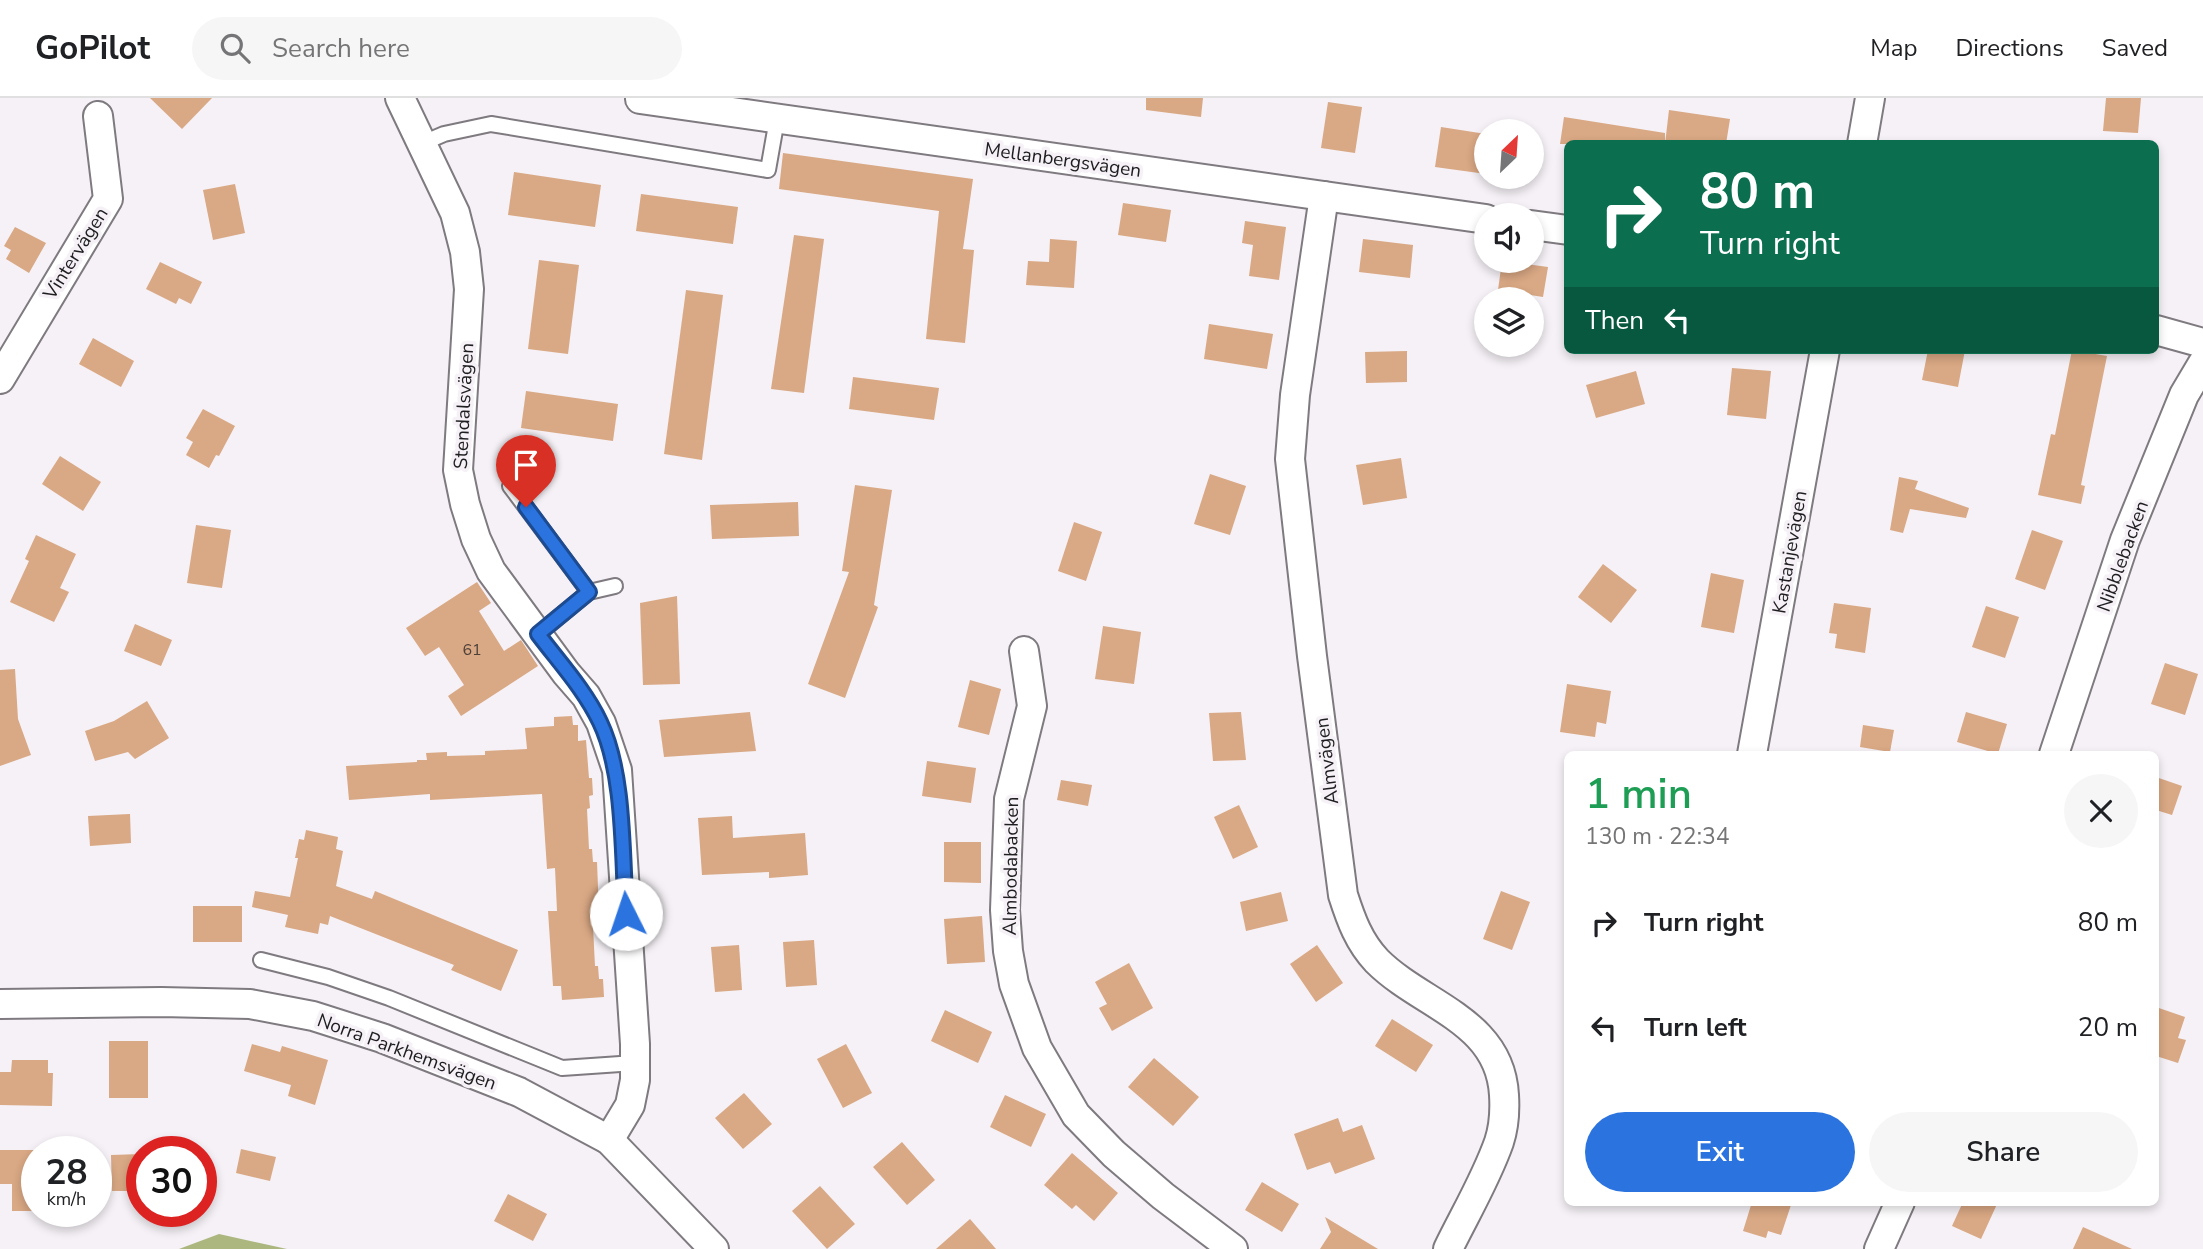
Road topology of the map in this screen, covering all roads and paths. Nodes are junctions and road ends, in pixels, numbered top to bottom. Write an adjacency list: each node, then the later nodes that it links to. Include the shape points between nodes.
1 (400, 98): 7 (street, Stendalsvägen)
2 (1870, 98): 6 (street)
3 (640, 99): 5 (street, Mellanbergsvägen)
4 (98, 116): 16 (street, Vintervägen, via 108,199)
5 (778, 119): 7 (lane, via 768,170 491,124); 8 (street, Mellanbergsvägen)
6 (1863, 140)
7 (423, 143): 20 (street, Stendalsvägen, via 455,213 465,252 469,289 458,470 465,505 491,571)
8 (1324, 196): 9 (street, Mellanbergsvägen); 31 (street, Almvägen, via 1290,459 1343,895 1354,929 1376,959 1400,981 1462,1019 1486,1043 1501,1069 1504,1089 1499,1142)
9 (1474, 217)
10 (1544, 227): 11 (street)
11 (1564, 229)
12 (2159, 331): 13 (street)
13 (2203, 343)
14 (1824, 354): 22 (street, Kastanjevägen)
15 (2203, 363): 23 (street, Nibblebacken, via 2184,395 2125,540)
16 (0, 379)
17 (510, 486): 19 (lane)
18 (615, 586): 19 (lane)
19 (589, 592): 20 (lane)
20 (538, 634): 26 (street, Stendalsvägen, via 586,696 617,770)
21 (1024, 651): 30 (street, Almbodabacken, via 1032,706 1009,799 1005,910 1014,984 1037,1048 1076,1115 1143,1179)
22 (1753, 751)
23 (2055, 751)
24 (261, 960): 26 (lane, via 389,998 562,1068)
25 (0, 1004): 27 (street, Norra Parkhemsvägen, via 250,1004 303,1014 382,1038 519,1092)
26 (635, 1063): 27 (street, Stendalsvägen, via 630,1105)
27 (609, 1140): 29 (street, Norra Parkhemsvägen)
28 (1898, 1206): 32 (street)
29 (714, 1249)
30 (1233, 1249)
31 (1448, 1249)
32 (1880, 1249)

